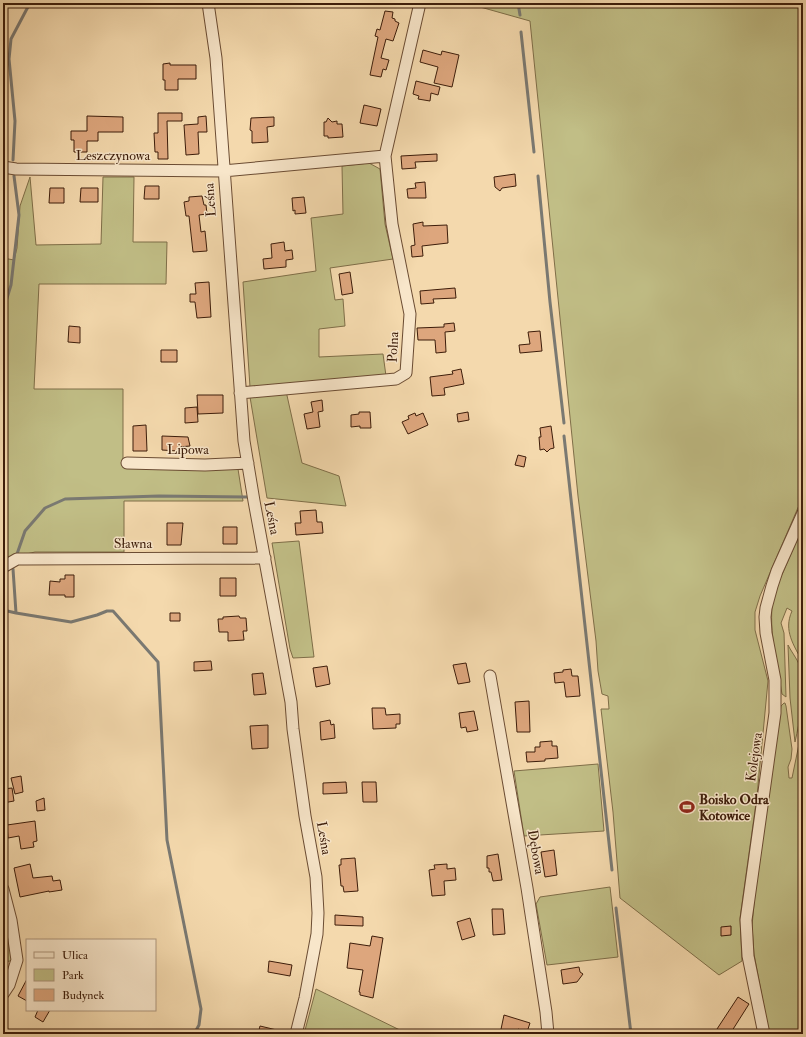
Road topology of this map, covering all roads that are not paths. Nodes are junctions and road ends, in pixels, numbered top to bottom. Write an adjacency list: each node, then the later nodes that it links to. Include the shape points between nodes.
1 (208, 3): 5 (street, Leśna, via 216,58)
2 (420, 3): 3 (street, Polna)
3 (385, 156): 5 (street); 6 (street, Polna, via 392,224 410,314 406,373 396,379)
4 (3, 166): 5 (street, Leszczynowa, via 16,169)
5 (223, 171): 6 (street, Leśna)
6 (240, 393): 7 (street, Leśna)
7 (248, 462): 8 (street, Lipowa, via 205,465); 10 (street, Leśna)
8 (127, 463)
9 (803, 513): 17 (street, Kolejowa, via 772,586 765,617 775,680 775,713 746,920 748,956)
10 (265, 558): 11 (street, Sławna, via 17,559); 15 (street, Leśna, via 291,702 305,816 316,877 317,934)
11 (3, 567)
12 (490, 676): 16 (street, Dębowa, via 528,895)
13 (3, 889): 14 (street, via 17,960 9,986)
14 (3, 994)
15 (296, 1034)
16 (548, 1034)
17 (764, 1034)

